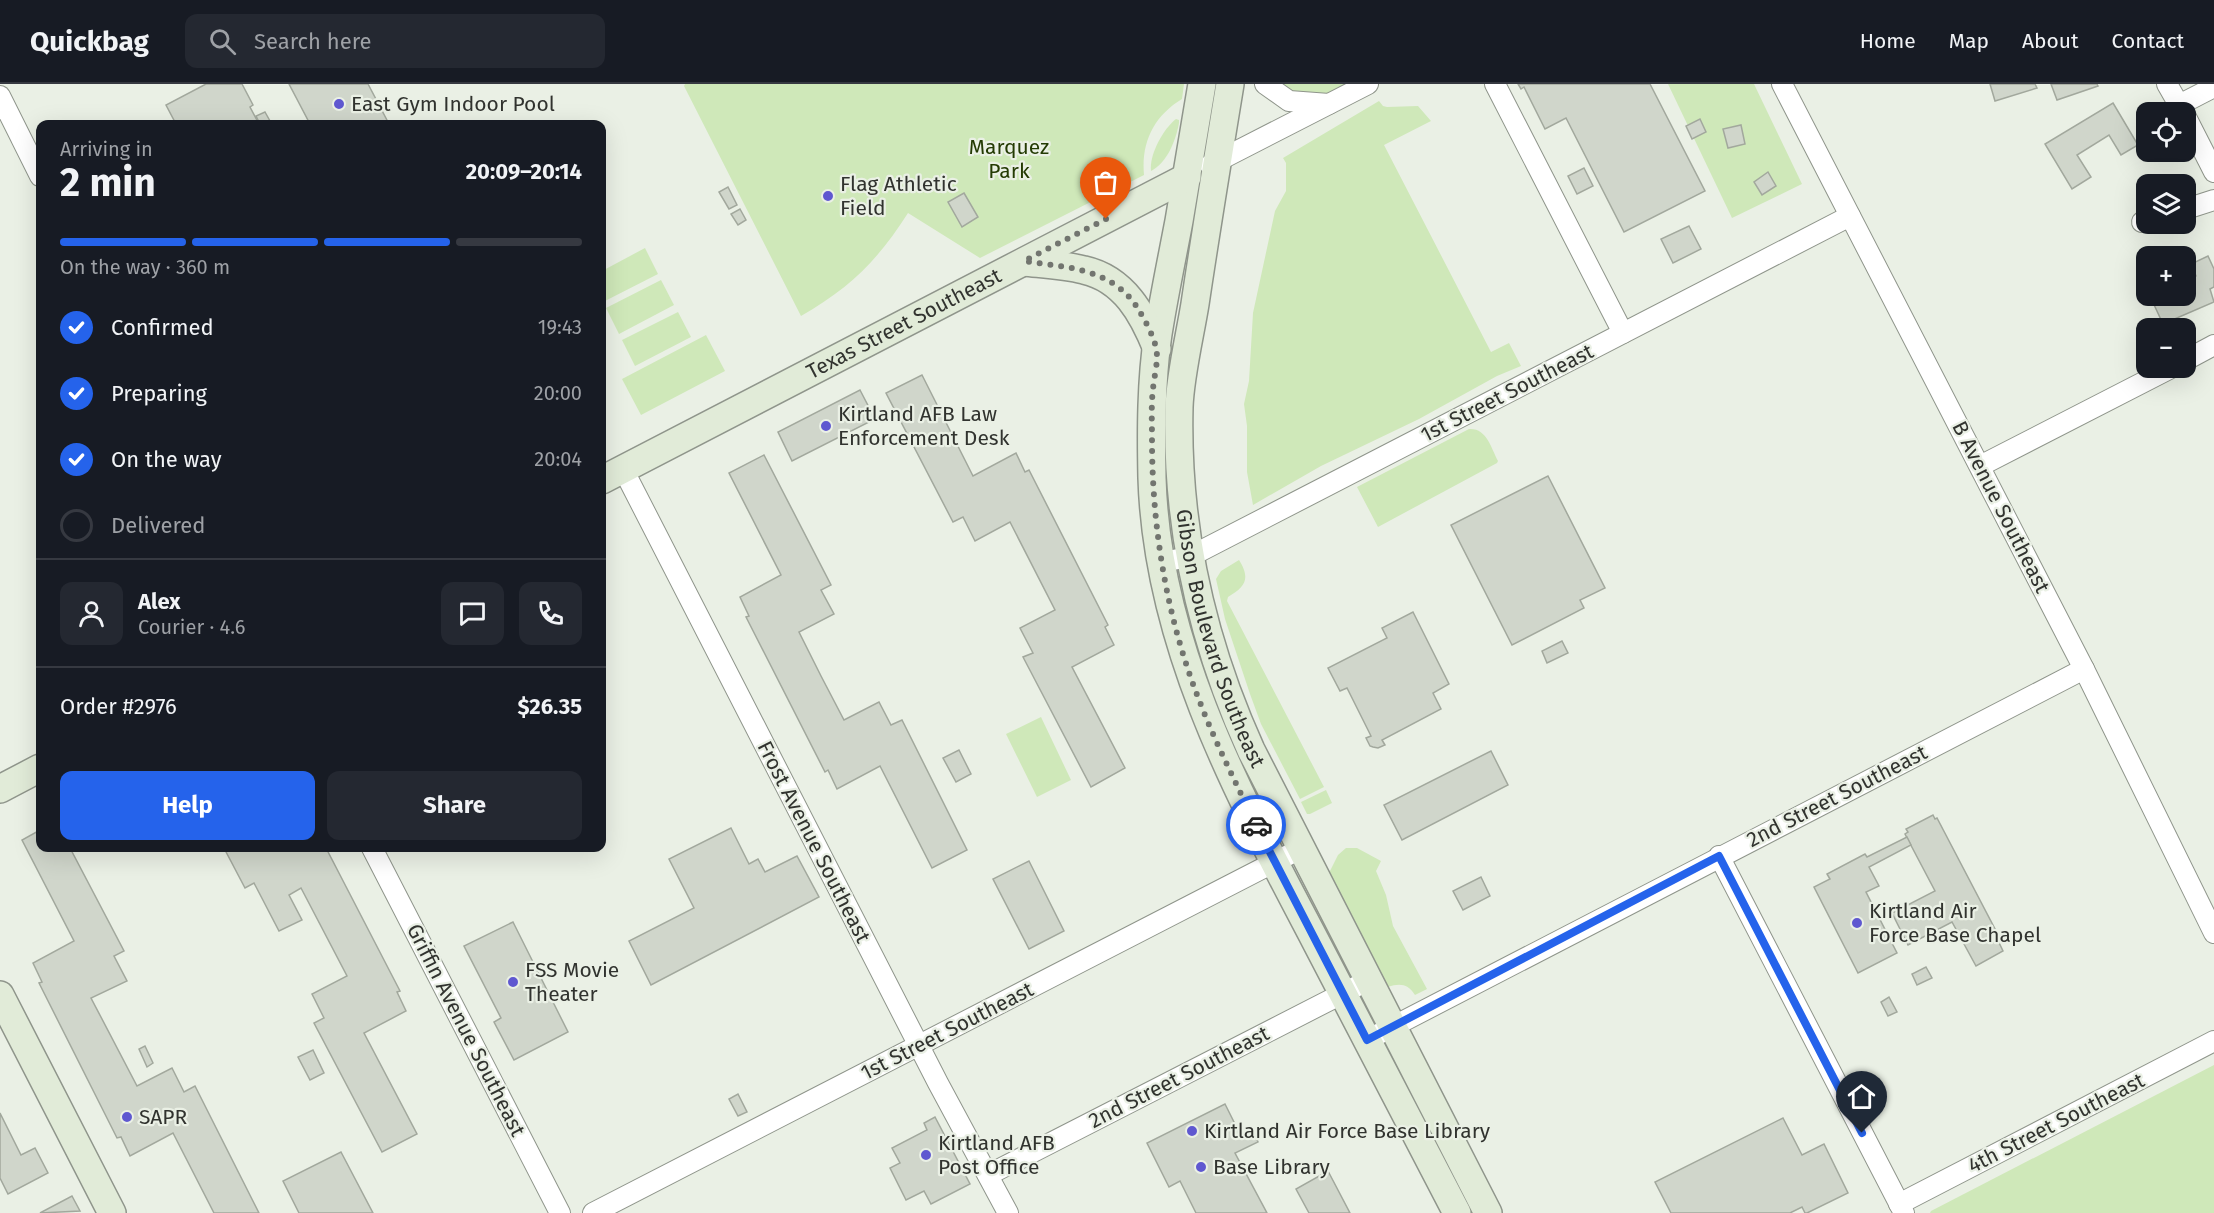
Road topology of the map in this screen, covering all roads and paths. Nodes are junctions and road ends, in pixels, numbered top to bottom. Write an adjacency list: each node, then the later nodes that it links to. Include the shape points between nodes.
1 (1202, 84): 17 (main road, Gibson Boulevard Southeast)
2 (1230, 84): 14 (main road, Gibson Boulevard Southeast)
3 (1265, 84): 12 (street, via 1289,101)
4 (1368, 84): 12 (street, Texas Street Southeast)
5 (1495, 84): 22 (street)
6 (1782, 84): 20 (street, B Avenue Southeast)
7 (2167, 84): 10 (street)
8 (2214, 87): 11 (street)
9 (0, 96): 15 (street)
10 (2177, 102)
11 (2195, 102)
12 (1329, 104): 14 (street, Texas Street Southeast)
13 (2196, 137): 16 (street)
14 (1216, 162): 17 (street, Texas Street Southeast); 29 (main road, Gibson Boulevard Southeast, via 1179,404 1182,498)
15 (36, 168)
16 (2214, 172)
17 (1187, 177): 21 (main road, Texas Street Southeast); 24 (main road, Gibson Boulevard Southeast)
18 (2214, 200): 19 (street)
19 (2196, 206)
20 (1850, 216): 22 (street, 1st Street Southeast); 27 (street, B Avenue Southeast)
21 (1024, 261): 24 (main road, via 1085,270 1112,282 1132,300); 28 (main road, Texas Street Southeast)
22 (1623, 333): 29 (street, 1st Street Southeast)
23 (2214, 345): 25 (street)
24 (1157, 349): 30 (main road, Gibson Boulevard Southeast, via 1152,390 1152,482)
25 (2196, 355)
26 (2152, 378): 27 (street)
27 (1980, 466): 31 (street, B Avenue Southeast)
28 (612, 475): 45 (street, Frost Avenue Southeast)
29 (1189, 557): 30 (street, 1st Street Southeast); 34 (main road, Gibson Boulevard Southeast, via 1230,703)
30 (1162, 562): 37 (main road, Gibson Boulevard Southeast, via 1179,642 1200,704)
31 (2084, 669): 36 (street, 2nd Street Southeast); 38 (street, B Avenue Southeast)
32 (36, 770): 33 (main road)
33 (0, 789)
34 (1300, 849): 37 (street, 1st Street Southeast); 39 (main road, Gibson Boulevard Southeast)
35 (374, 852): 49 (street, Griffin Avenue Southeast)
36 (1719, 856): 42 (street, 2nd Street Southeast); 47 (street)
37 (1274, 862): 40 (main road, Gibson Boulevard Southeast); 45 (street, 1st Street Southeast)
38 (2214, 933)
39 (1369, 980): 40 (street, 2nd Street Southeast); 42 (main road, Gibson Boulevard Southeast)
40 (1343, 993): 43 (main road, Gibson Boulevard Southeast); 46 (street, 2nd Street Southeast)
41 (0, 995): 48 (main road)
42 (1392, 1026): 43 (street, 2nd Street Southeast); 53 (main road, Gibson Boulevard Southeast)
43 (1367, 1040): 52 (main road, Gibson Boulevard Southeast)
44 (2214, 1041): 47 (street, 4th Street Southeast)
45 (918, 1045): 46 (street, Frost Avenue Southeast); 50 (street, 1st Street Southeast)
46 (988, 1175): 51 (street, Frost Avenue Southeast)
47 (1901, 1208)
48 (112, 1213)
49 (560, 1213)
50 (593, 1213)
51 (1008, 1213)
52 (1457, 1213)
53 (1488, 1213)

